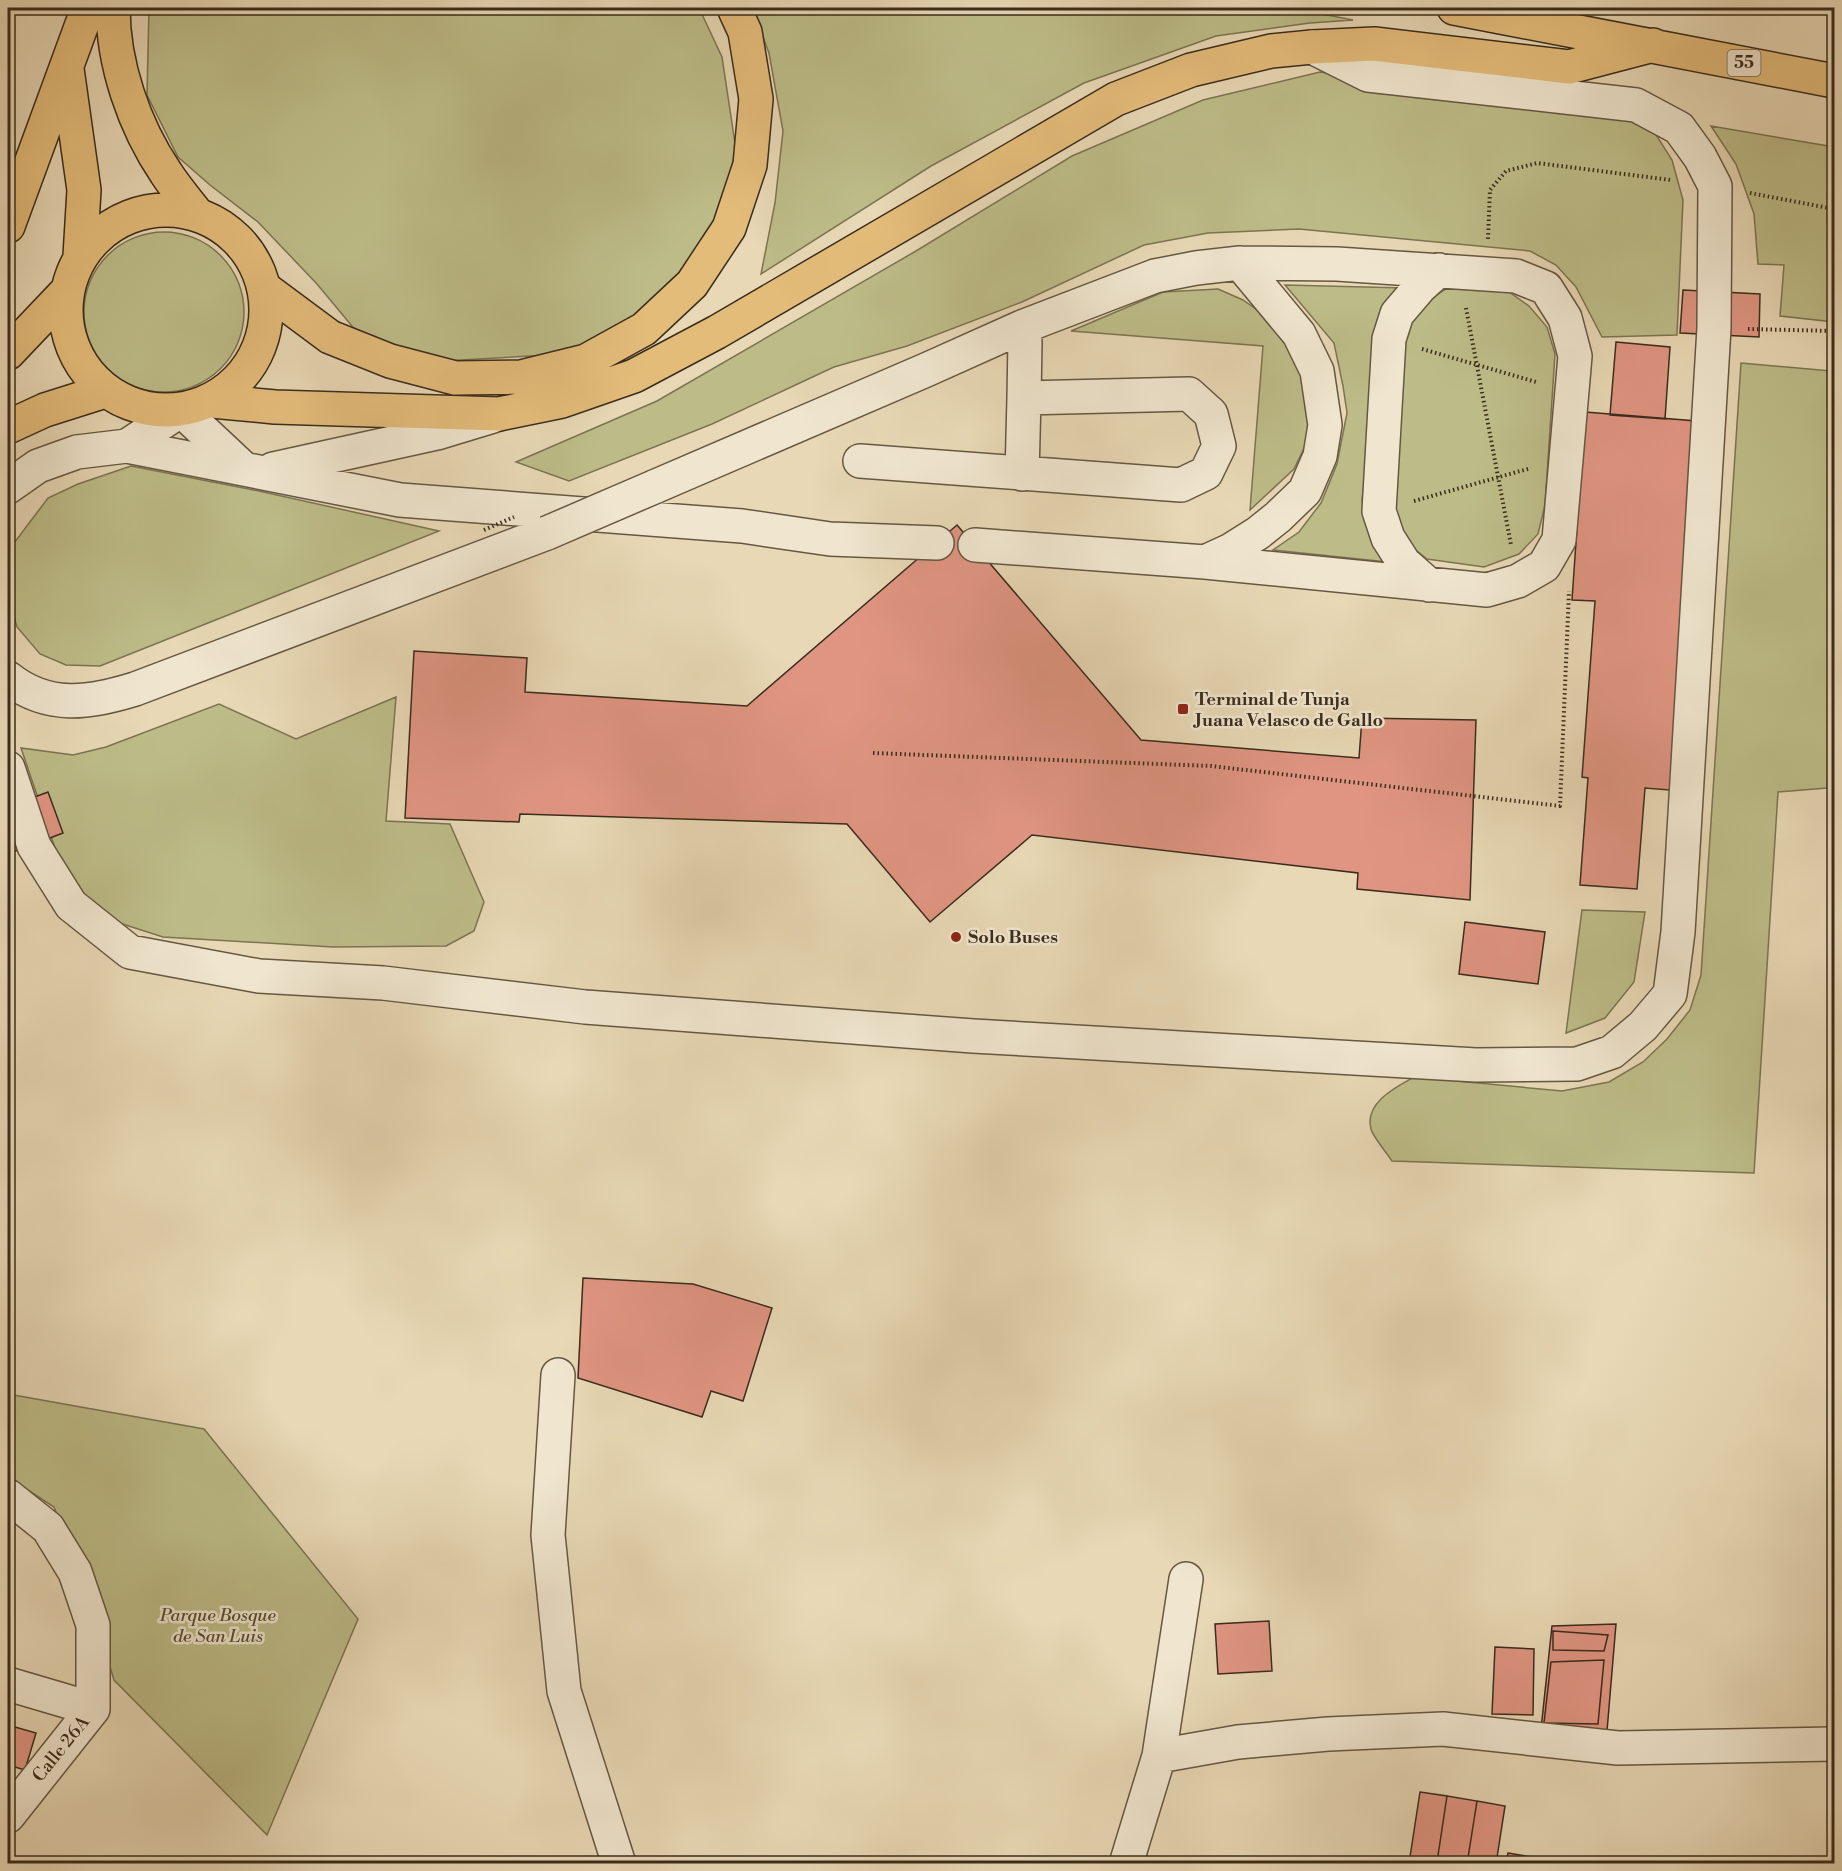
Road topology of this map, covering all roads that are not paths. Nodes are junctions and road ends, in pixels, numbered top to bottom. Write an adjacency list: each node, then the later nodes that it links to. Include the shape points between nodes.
1 (88, 8): 7 (main road)
2 (113, 8): 9 (main road, via 123,76 140,125 165,172)
3 (734, 8): 14 (main road, via 745,32 756,99 750,165 729,228 692,284 644,329 586,361 521,377 454,378 390,361 330,337)
4 (1454, 8): 5 (main road, 55)
5 (1653, 45): 6 (main road, via 1569,67 1374,44); 8 (main road, 55)
6 (1312, 47): 22 (main road, via 1271,51 1191,70 1116,99 717,332 634,376 562,401); 34 (street, via 1368,75 1636,105 1679,128 1715,186 1714,328 1678,932 1670,994 1643,1026 1612,1052 1577,1064 1476,1065 1031,1040 585,1007 383,983 259,976 130,952 71,904 34,846)
7 (66, 64): 10 (main road); 11 (main road, via 84,190)
8 (1834, 81)
9 (196, 214): 11 (main road, via 164,209 131,214 102,231); 14 (main road, via 227,230 251,256)
10 (8, 226)
11 (80, 256): 15 (main road)
12 (1240, 263): 13 (street); 16 (street, via 1155,276); 31 (street, via 1299,334 1317,371 1325,425 1320,456 1305,491 1258,533)
13 (1461, 272): 32 (street, via 1420,287 1397,314 1389,339 1379,511 1388,538 1404,563); 32 (street, via 1516,276 1546,288 1565,318 1575,356 1559,540 1544,566 1518,581 1487,590)
14 (264, 288): 20 (main road, via 266,321 257,353 238,381)
15 (66, 292): 17 (main road); 18 (main road, via 65,320 72,347 86,371)
16 (1022, 327): 19 (street); 33 (street, bridge, via 547,533 135,689 74,702 46,699)
17 (8, 353)
18 (105, 390): 21 (main road, via 141,408); 23 (main road)
19 (1024, 398): 27 (street); 27 (street, via 1189,394 1211,414 1219,446 1206,472 1181,485)
20 (212, 401): 21 (main road); 22 (main road, via 275,407)
21 (181, 410): 24 (street); 26 (street)
22 (499, 414): 26 (street, via 416,438)
23 (8, 426)
24 (127, 446): 26 (street); 28 (street, via 77,452 38,466)
25 (860, 461): 27 (street)
26 (253, 470): 29 (street, via 400,500 742,526 830,539)
27 (1022, 474)
28 (8, 487)
29 (936, 543)
30 (975, 545): 31 (street)
31 (1205, 562): 32 (street)
32 (1429, 585)
33 (8, 678)
34 (8, 768)
35 (558, 1375): 43 (street, via 548,1535 564,1691)
36 (8, 1496): 39 (street, via 48,1528 75,1572 93,1625)
37 (1186, 1578): 41 (street)
38 (8, 1684): 39 (street)
39 (93, 1709): 42 (street, Calle 26A)
40 (1834, 1744): 41 (street, via 1618,1748 1443,1729 1238,1742)
41 (1159, 1756): 44 (street)
42 (8, 1816)
43 (619, 1863)
44 (1126, 1863)

